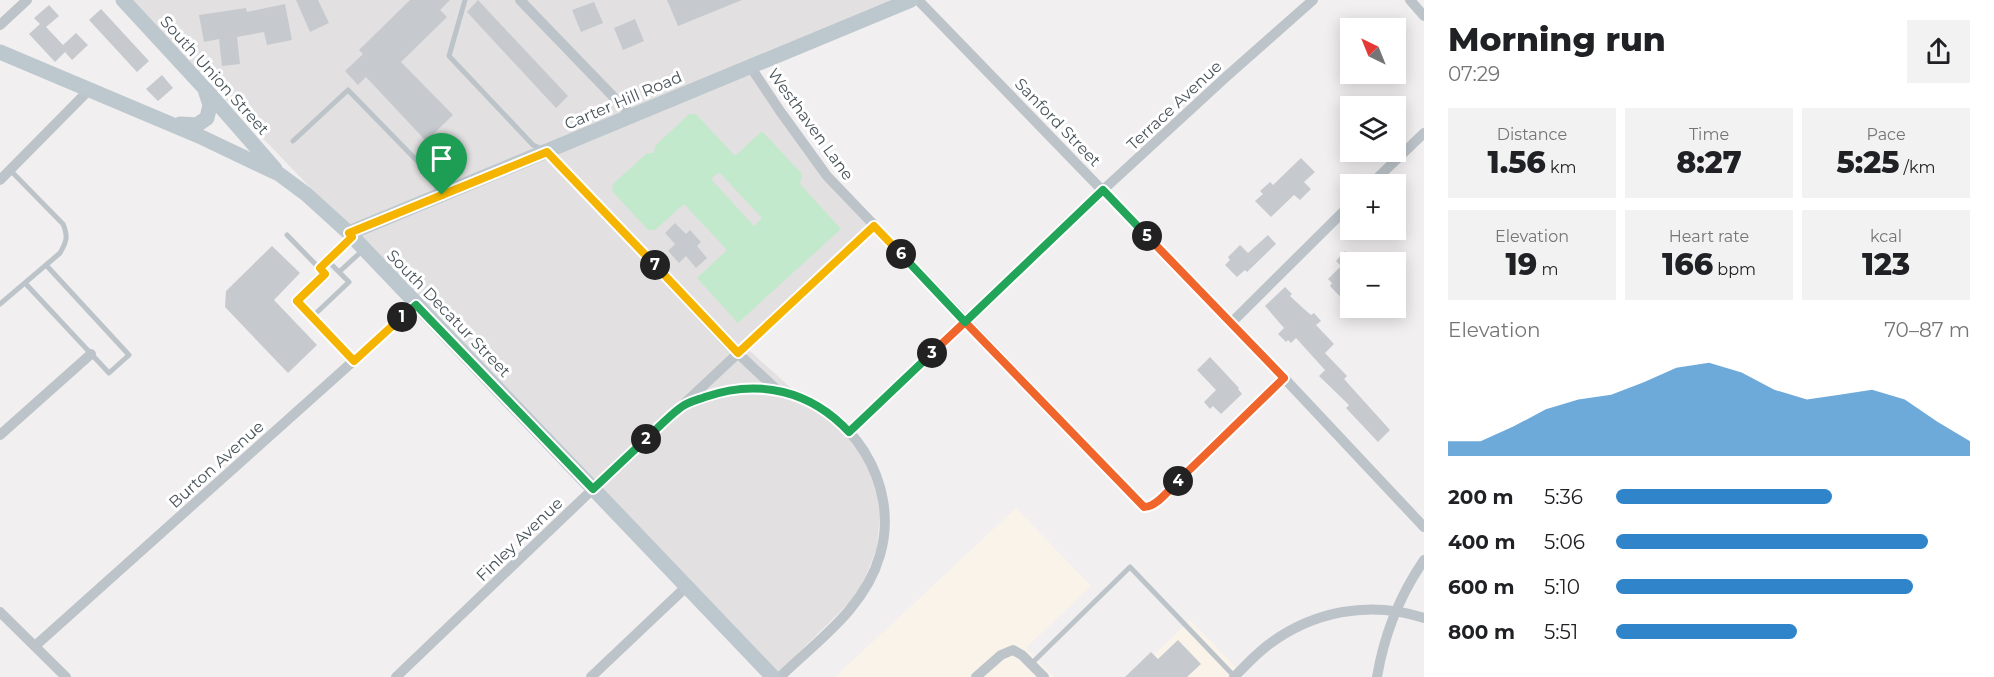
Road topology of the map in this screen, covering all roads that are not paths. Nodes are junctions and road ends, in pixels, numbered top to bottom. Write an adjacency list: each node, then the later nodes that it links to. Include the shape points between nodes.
1 (27, 0): 10 (street)
2 (123, 0): 13 (main road, South Union Street)
3 (465, 0): 19 (lane, via 449,56 532,145)
4 (520, 0): 15 (street)
5 (911, 0): 12 (main road, Carter Hill Road)
6 (918, 0): 24 (street, Sanford Street)
7 (1313, 0): 24 (street, Terrace Avenue)
8 (1410, 0): 9 (street)
9 (1424, 16)
10 (0, 25)
11 (0, 52): 14 (main road, South Decatur Street)
12 (750, 66): 15 (main road, Carter Hill Road); 27 (street, Westhaven Lane, via 827,176)
13 (204, 87): 16 (main road, via 210,105 207,118 197,125); 21 (main road, South Union Street)
14 (90, 90): 16 (main road, South Decatur Street); 20 (street)
15 (631, 115): 19 (main road, Carter Hill Road)
16 (171, 124): 21 (main road, South Decatur Street)
17 (1424, 133): 22 (street)
18 (293, 141): 25 (lane, via 348,90 426,170)
19 (547, 152): 25 (main road, Carter Hill Road); 41 (street)
20 (10, 170): 23 (street); 32 (lane, via 63,224 67,234 60,253)
21 (279, 174): 29 (main road, South Decatur Street)
22 (1381, 174)
23 (0, 180)
24 (1103, 190): 39 (street, Terrace Avenue); 40 (street, Sanford Street)
25 (442, 195): 29 (main road, Carter Hill Road)
26 (1340, 215): 40 (street)
27 (874, 226): 39 (street, Westhaven Lane); 41 (street, Finley Avenue)
28 (287, 235): 33 (lane)
29 (351, 235): 30 (main road, South Decatur Street); 31 (lane)
30 (364, 249): 34 (lane); 37 (main road, South Decatur Street)
31 (328, 261): 33 (lane); 34 (lane)
32 (46, 265): 35 (lane); 42 (lane, via 129,355 109,374)
33 (320, 268): 38 (lane, via 325,274 297,301)
34 (339, 272): 38 (lane, via 349,282)
35 (25, 283): 36 (lane); 42 (lane)
36 (0, 304)
37 (416, 305): 43 (street, Burton Avenue); 49 (main road, South Decatur Street)
38 (312, 317): 43 (lane)
39 (965, 322): 44 (street, Westhaven Lane, via 1144,507 1149,507); 47 (street, Terrace Avenue)
40 (1231, 323): 44 (street, Sanford Street)
41 (738, 353): 45 (street); 46 (street, Finley Avenue)
42 (91, 354): 48 (street)
43 (354, 361): 56 (street, Burton Avenue)
44 (1284, 378): 50 (street, Sanford Street)
45 (778, 391): 46 (street, via 740,389); 47 (street, via 820,406)
46 (681, 406): 49 (street, Finley Avenue)
47 (849, 432): 62 (street, via 870,459 880,486 885,522 880,555 856,604)
48 (0, 435)
49 (593, 489): 52 (main road, South Decatur Street); 59 (street, Finley Avenue)
50 (1424, 527)
51 (1424, 560): 53 (street)
52 (686, 587): 60 (street); 61 (main road, South Decatur Street)
53 (1397, 611): 55 (street); 65 (street, via 1376,608 1318,618 1268,645); 66 (street)
54 (0, 612): 56 (street)
55 (1424, 618)
56 (35, 646): 58 (street)
57 (1031, 664): 63 (street, via 1013,650 1001,655); 64 (street); 65 (lane, via 1130,567)
58 (66, 677)
59 (396, 677)
60 (591, 677)
61 (772, 677)
62 (780, 677)
63 (976, 677)
64 (1044, 677)
65 (1234, 677)
66 (1377, 677)

